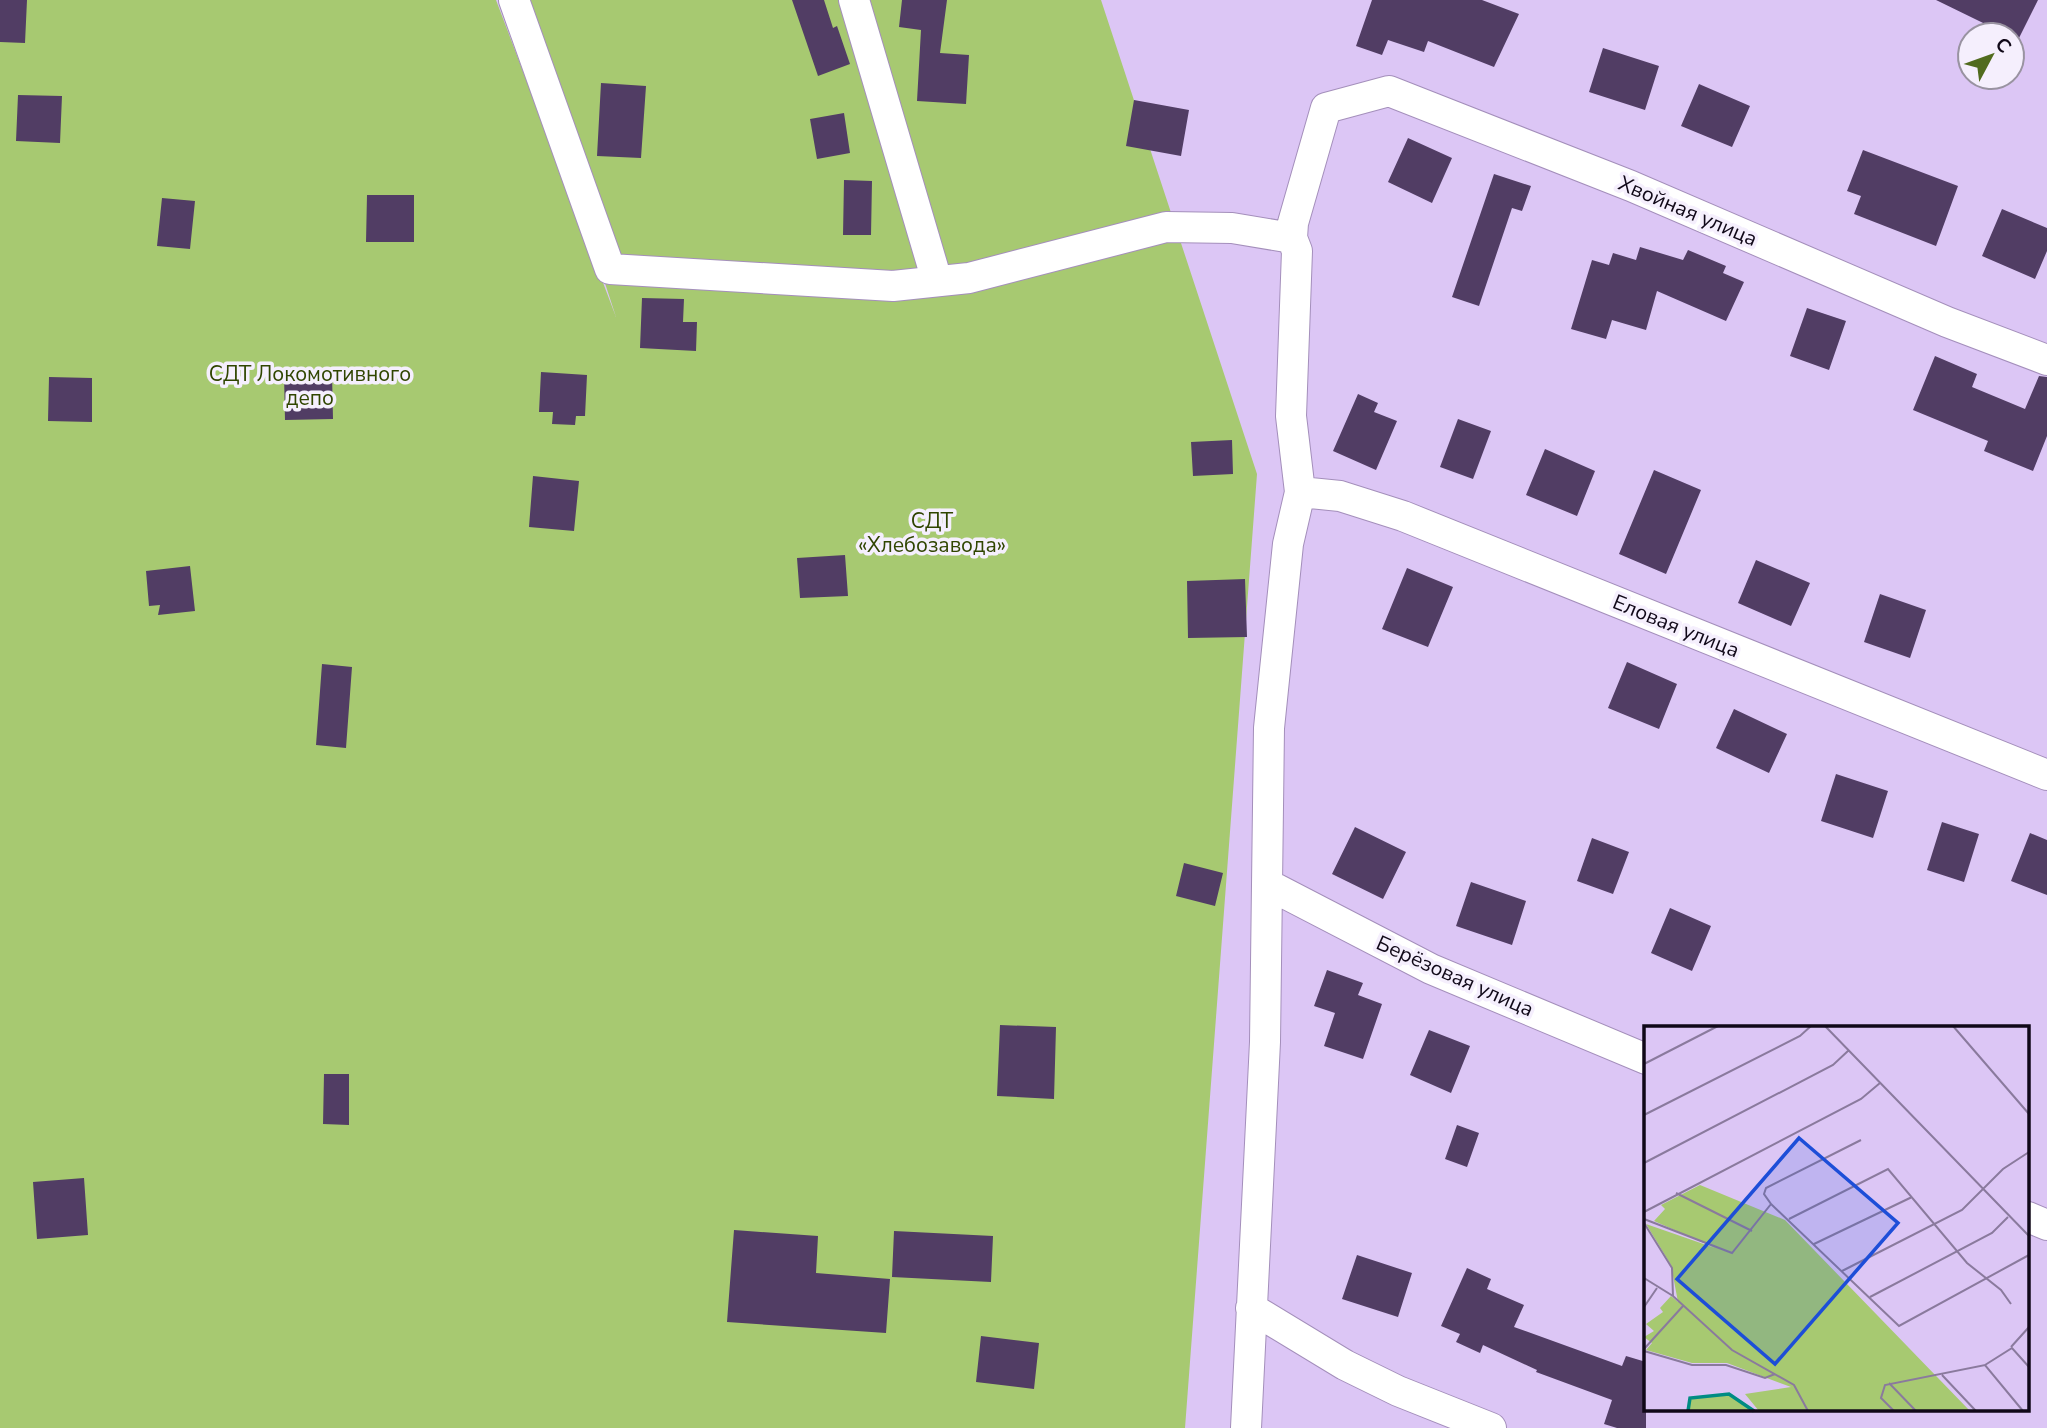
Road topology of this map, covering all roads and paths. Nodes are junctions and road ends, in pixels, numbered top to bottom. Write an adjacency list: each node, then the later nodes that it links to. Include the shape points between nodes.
1 (514, 0): 4 (street, via 610,269 893,286)
2 (854, 0): 4 (street)
3 (1292, 238): 4 (street, via 1232,228 1166,227 969,278); 5 (street, Хвойная улица, via 1326,108 1389,91 1631,186); 6 (street, via 1297,251 1291,416)
4 (937, 281)
5 (2047, 360)
6 (1300, 492): 7 (street, Еловая улица, via 1340,496 1403,516); 8 (street, via 1288,544 1269,727)
7 (2047, 775)
8 (1267, 884): 9 (street, Берёзовая улица, via 1431,969); 12 (street, via 1265,1042)
9 (1644, 1058)
10 (2030, 1218): 11 (street)
11 (2047, 1225)
12 (1251, 1308): 13 (street); 14 (street, via 1345,1366)
13 (1246, 1428)
14 (1491, 1428)

